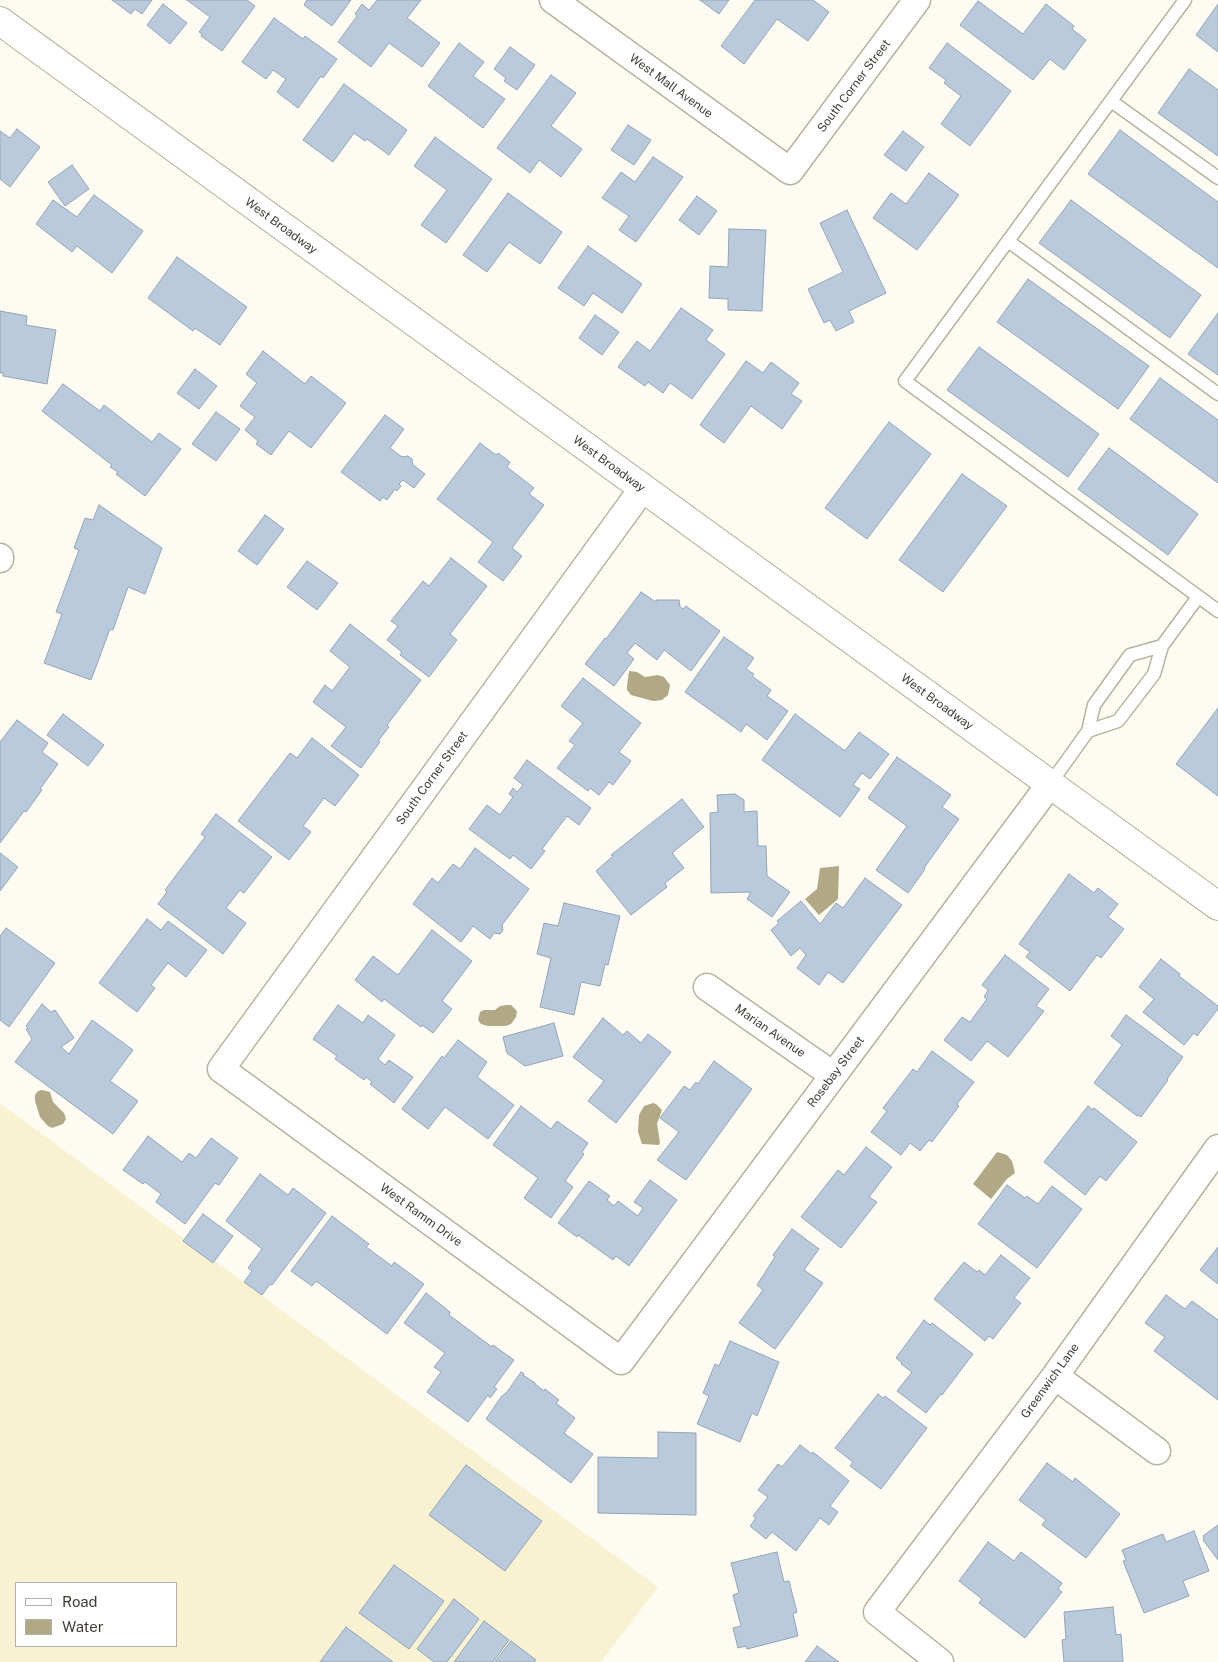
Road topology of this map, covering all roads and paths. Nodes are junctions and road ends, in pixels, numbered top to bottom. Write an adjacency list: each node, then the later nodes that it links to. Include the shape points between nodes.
1 (553, 0): 6 (street, West Mall Avenue)
2 (917, 0): 6 (street, South Corner Street)
3 (1185, 0): 5 (lane)
4 (0, 21): 10 (main road, West Broadway)
5 (1111, 100): 7 (lane); 8 (lane)
6 (790, 171)
7 (1218, 178)
8 (1008, 241): 9 (lane); 11 (lane, via 905,381)
9 (1218, 394)
10 (643, 488): 15 (main road, West Broadway); 18 (street, South Corner Street)
11 (1198, 597): 12 (lane); 13 (lane)
12 (1218, 612)
13 (1162, 646): 14 (lane, via 1154,674 1118,721); 14 (lane, via 1130,655 1094,705)
14 (1088, 731): 15 (lane)
15 (1050, 784): 16 (main road, West Broadway); 19 (street, Rosebay Street)
16 (1218, 906)
17 (707, 987): 19 (street, Marian Avenue)
18 (220, 1069): 21 (street, West Ramm Drive)
19 (833, 1076): 21 (street, Rosebay Street)
20 (1218, 1148): 22 (street, Greenwich Lane)
21 (621, 1361)
22 (1055, 1376): 23 (street); 24 (street, Greenwich Lane, via 877,1612)
23 (1157, 1451)
24 (940, 1662)

